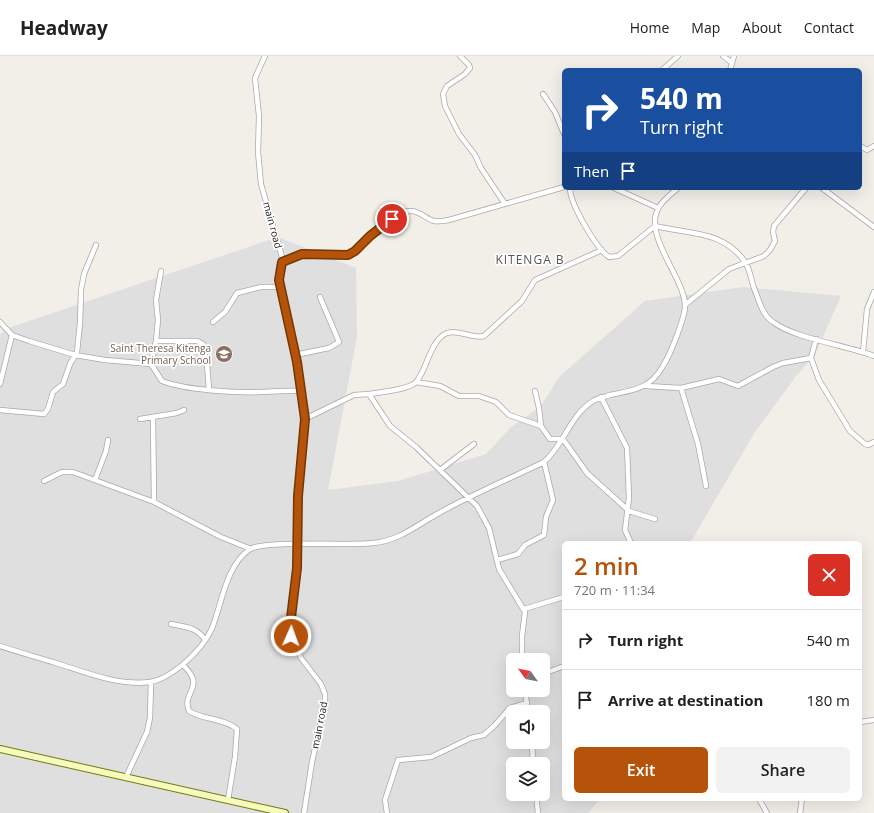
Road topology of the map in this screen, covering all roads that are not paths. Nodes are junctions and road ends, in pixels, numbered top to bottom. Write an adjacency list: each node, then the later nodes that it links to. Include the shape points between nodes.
1 (265, 56): 24 (street, main road, via 255,78 259,116 258,152 262,184)
2 (460, 56): 18 (street, via 470,68 466,74 447,86 443,94 445,106 459,134 478,158 485,174)
3 (678, 56): 6 (street)
4 (723, 56): 7 (street)
5 (734, 56): 7 (street)
6 (664, 68)
7 (732, 68)
8 (544, 94): 9 (street)
9 (562, 129)
10 (874, 146): 11 (street, via 867,150)
11 (862, 147)
12 (562, 188): 18 (street)
13 (570, 190): 23 (street, via 571,200 594,241)
14 (618, 190): 19 (street)
15 (676, 190): 19 (street)
16 (804, 190): 25 (street, via 774,226 775,241 770,250 758,259)
17 (825, 190): 21 (street)
18 (505, 204): 24 (street, via 449,220 436,221 411,210 404,212 370,236 348,255 302,254)
19 (658, 208): 20 (street)
20 (655, 226): 23 (street, via 614,258); 25 (street, via 706,234 731,247); 30 (street)
21 (874, 227)
22 (96, 245): 37 (street, via 84,274 80,330)
23 (602, 250): 42 (street, via 536,280 522,301 484,336 452,332 446,334 430,355)
24 (282, 262): 27 (street, main road)
25 (746, 263): 30 (street, via 724,272); 34 (street, via 751,282 768,318 782,327)
26 (161, 271): 35 (street, via 156,300)
27 (280, 287): 32 (street, via 257,288 236,293 225,312); 38 (street, main road)
28 (874, 292): 36 (street, via 867,308)
29 (320, 298): 38 (street, via 339,342 329,348)
30 (686, 305): 44 (street, via 670,354 655,378)
31 (0, 322): 33 (street)
32 (213, 322)
33 (12, 335): 37 (street); 43 (street)
34 (816, 339): 36 (street); 40 (street)
35 (156, 341): 41 (street); 46 (street, via 197,341 203,344)
36 (863, 352): 39 (street)
37 (75, 355): 41 (street); 51 (street, via 63,384 53,392 46,412 34,414)
38 (295, 355): 47 (street, main road)
39 (874, 356)
40 (811, 358): 45 (street, via 773,367 741,386 714,379); 59 (street, via 819,380 847,428 865,444)
41 (151, 364): 46 (street, via 162,380 199,390)
42 (416, 382): 49 (street, via 393,390); 56 (street, via 440,386 459,396 479,396 496,402 509,415)
43 (0, 384)
44 (646, 386): 45 (street); 50 (street)
45 (681, 388): 65 (street, via 698,444)
46 (209, 389): 47 (street)
47 (300, 391): 55 (street, main road)
48 (535, 391): 56 (street)
49 (369, 394): 55 (street, via 354,395); 62 (street, via 390,426)
50 (601, 397): 58 (street, via 582,410); 68 (street, via 627,448)
51 (0, 410)
52 (184, 410): 53 (street)
53 (153, 417): 54 (street); 67 (street)
54 (140, 419)
55 (305, 419): 71 (street, main road, via 298,496)
56 (541, 426): 58 (street, via 550,439)
57 (108, 440): 63 (street)
58 (562, 440): 61 (street); 68 (street, via 587,474)
59 (874, 442)
60 (474, 444): 62 (street)
61 (544, 462): 66 (street); 73 (street, via 553,496 546,517 544,535 525,545 518,554)
62 (440, 470): 66 (street)
63 (95, 480): 64 (street, via 73,472 62,472); 67 (street)
64 (44, 482)
65 (706, 486)
66 (469, 497): 71 (street, via 390,540 354,544); 73 (street, via 489,528)
67 (154, 502): 72 (street, via 221,537)
68 (627, 510): 69 (street, via 632,514 643,514); 70 (street, via 625,530)
69 (655, 519)
70 (630, 541)
71 (298, 545): 72 (street, via 274,545); 95 (street, main road, via 291,636 301,658 321,684 325,694)
72 (251, 549): 77 (street, via 228,578 213,626)
73 (497, 560): 75 (street, via 502,574)
74 (562, 598): 75 (street)
75 (524, 609): 79 (street)
76 (171, 624): 77 (street, via 185,625 200,633)
77 (205, 640): 80 (street)
78 (0, 646): 83 (street, via 91,675 133,682)
79 (522, 653)
80 (183, 665): 83 (street); 90 (street, via 192,673 194,681 187,706 189,711 231,724 237,729)
81 (562, 667): 82 (street)
82 (550, 671)
83 (150, 682): 89 (street, via 150,718 147,732)
84 (526, 697): 85 (street)
85 (527, 703): 96 (street, via 510,708 484,735 471,738 431,757 398,760 385,800)
86 (874, 720): 87 (street)
87 (862, 722)
88 (0, 749): 89 (main road)
89 (126, 777): 90 (main road)
90 (228, 800): 94 (main road)
91 (537, 801): 97 (street)
92 (760, 801): 98 (street)
93 (802, 801): 99 (street)
94 (285, 813)
95 (304, 813)
96 (387, 813)
97 (538, 813)
98 (767, 813)
99 (800, 813)

